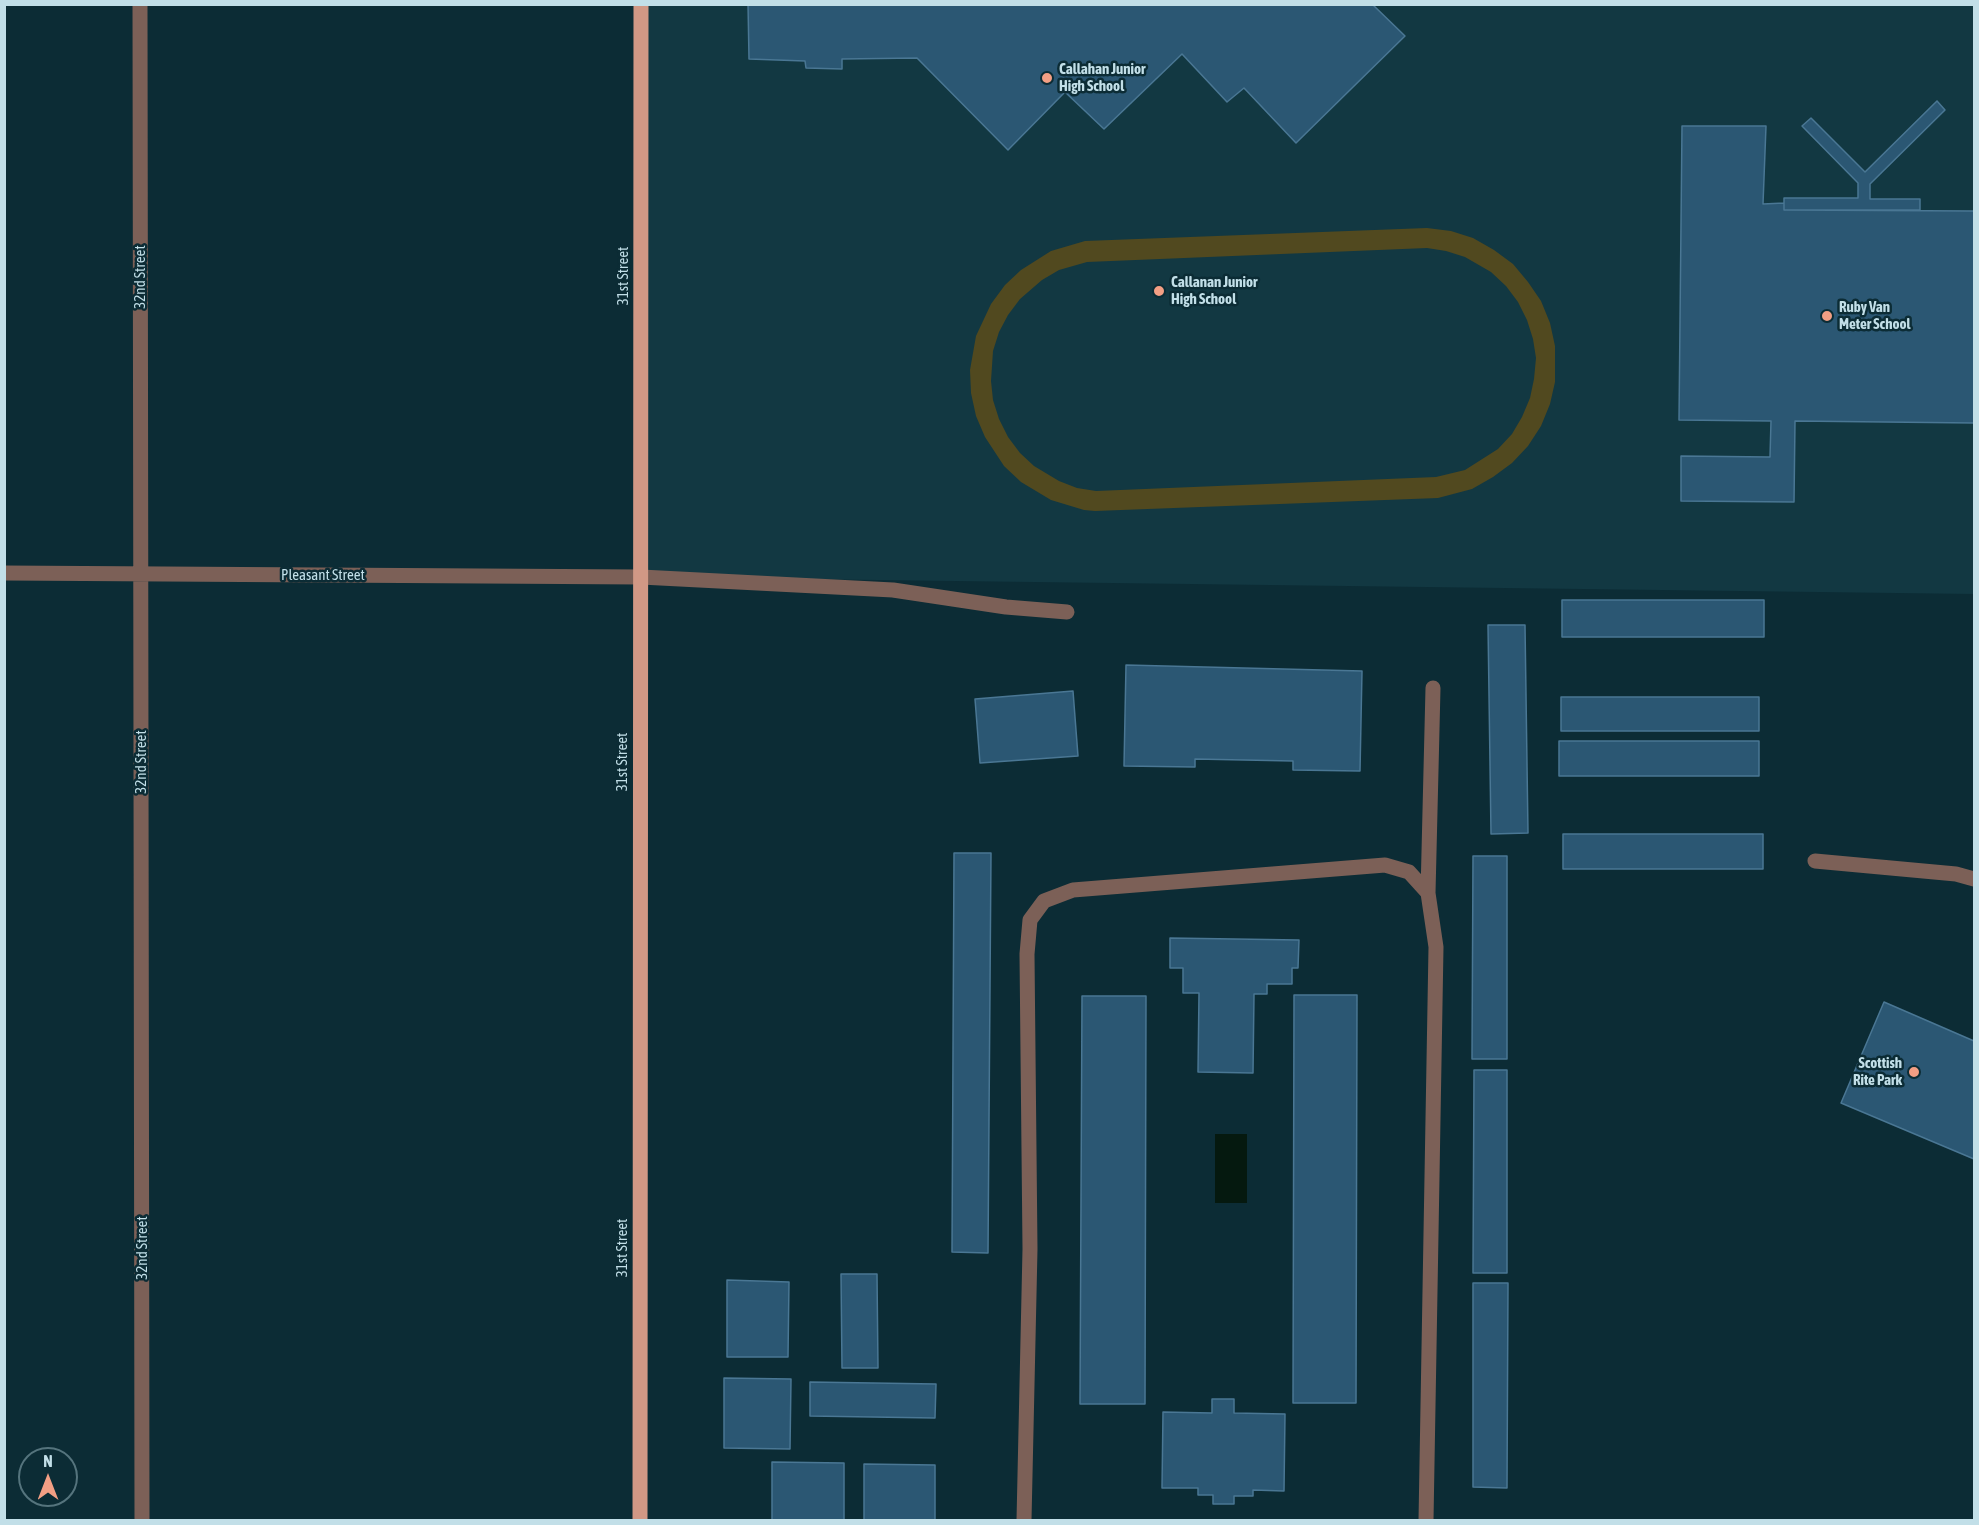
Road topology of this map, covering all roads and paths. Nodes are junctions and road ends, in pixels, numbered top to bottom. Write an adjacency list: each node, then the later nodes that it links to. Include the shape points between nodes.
1 (140, 4): 4 (street, 32nd Street)
2 (641, 4): 5 (main road, 31st Street)
3 (4, 573): 4 (street, Pleasant Street)
4 (141, 574): 5 (street, Pleasant Street); 11 (street, 32nd Street)
5 (641, 577): 6 (street, Pleasant Street, via 893,590); 12 (main road, 31st Street)
6 (1067, 612)
7 (1433, 688): 10 (street)
8 (1815, 861): 9 (street)
9 (1974, 879)
10 (1428, 892): 13 (street, via 1409,872 1385,865 1073,890 1044,901 1030,920 1030,1249); 14 (street, via 1436,947)
11 (142, 1521)
12 (639, 1521)
13 (1024, 1521)
14 (1426, 1521)

